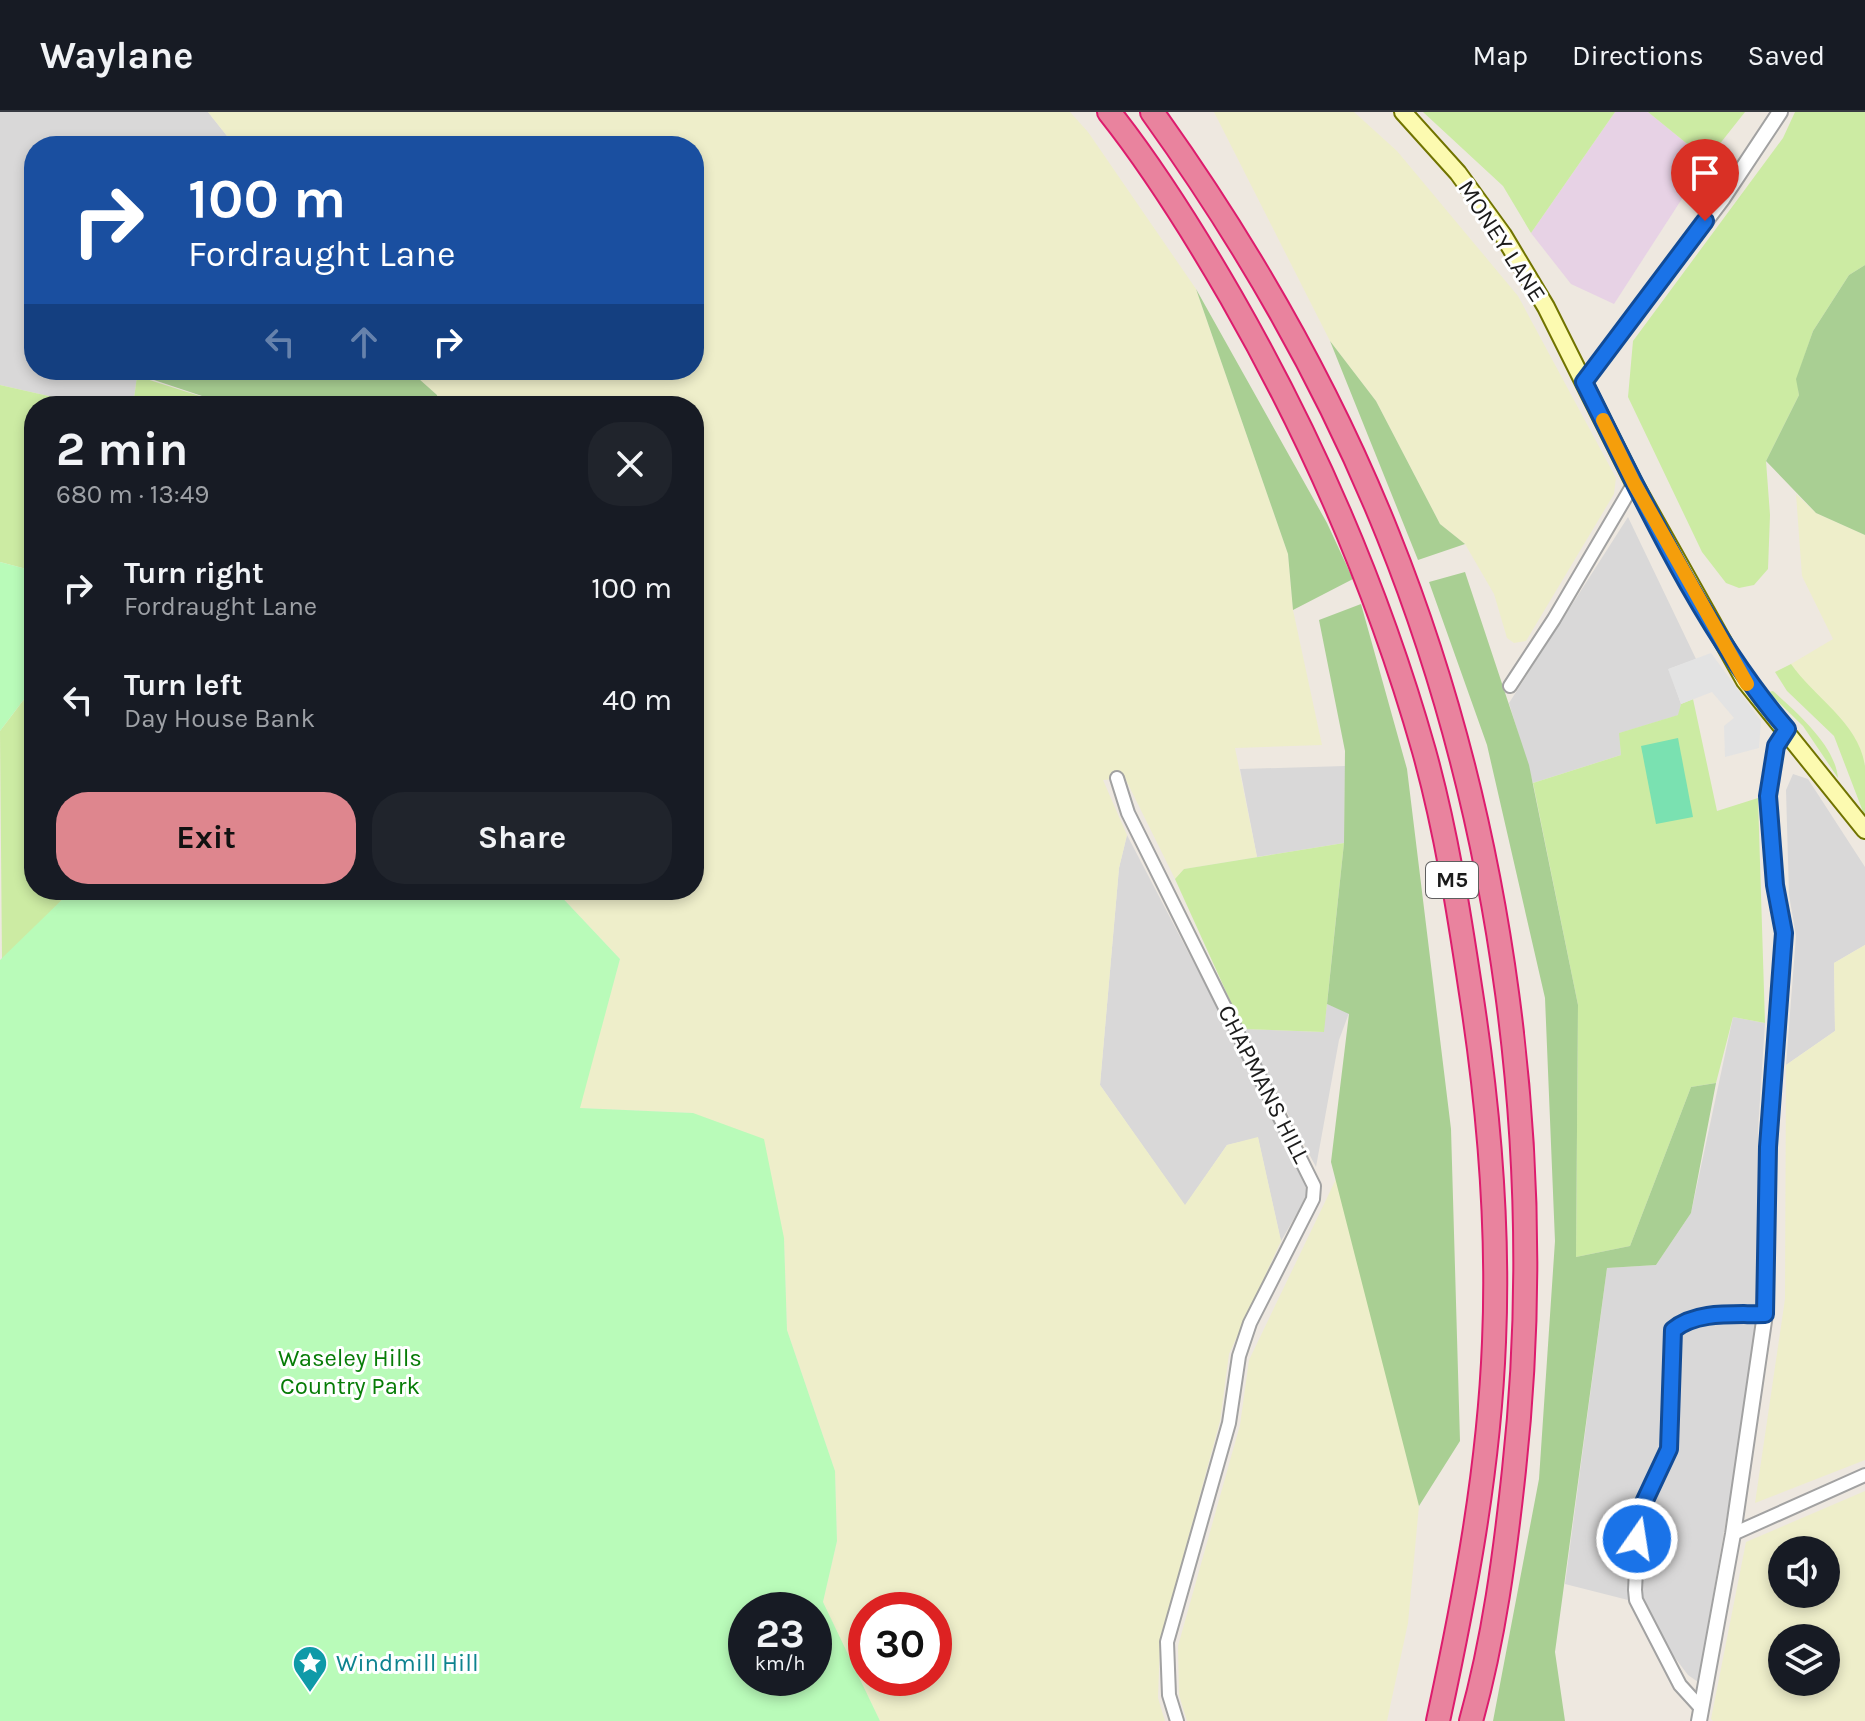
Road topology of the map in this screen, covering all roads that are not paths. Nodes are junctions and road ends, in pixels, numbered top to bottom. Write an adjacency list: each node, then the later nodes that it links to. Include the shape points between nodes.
1 (1109, 112): 16 (highway, M5, via 1198,242 1269,363 1334,498 1385,627 1425,753 1459,909 1482,1062 1494,1194 1494,1343 1469,1572)
2 (1152, 112): 17 (highway, M5, via 1289,329 1387,534 1450,723 1492,901 1515,1053 1527,1296 1505,1556)
3 (1403, 112): 5 (main road, MONEY LANE, via 1458,173 1503,235)
4 (1780, 112): 5 (street, via 1723,198)
5 (1584, 382): 6 (main road, MONEY LANE)
6 (1634, 483): 7 (street); 8 (main road, MONEY LANE, via 1745,681)
7 (1510, 686)
8 (1787, 729): 10 (main road, MONEY LANE); 11 (street, via 1776,746 1768,796 1784,933 1768,1147)
9 (1117, 778): 15 (street, CHAPMANS HILL, via 1128,813 1314,1186 1313,1199 1250,1323 1239,1356 1229,1423 1167,1642 1169,1695)
10 (1865, 830)
11 (1765, 1314): 13 (street); 14 (street, via 1702,1317 1673,1330 1669,1449 1639,1513 1636,1600)
12 (1865, 1475): 13 (street)
13 (1733, 1534): 14 (street)
14 (1700, 1714)
15 (1177, 1721)
16 (1438, 1721)
17 (1471, 1721)

